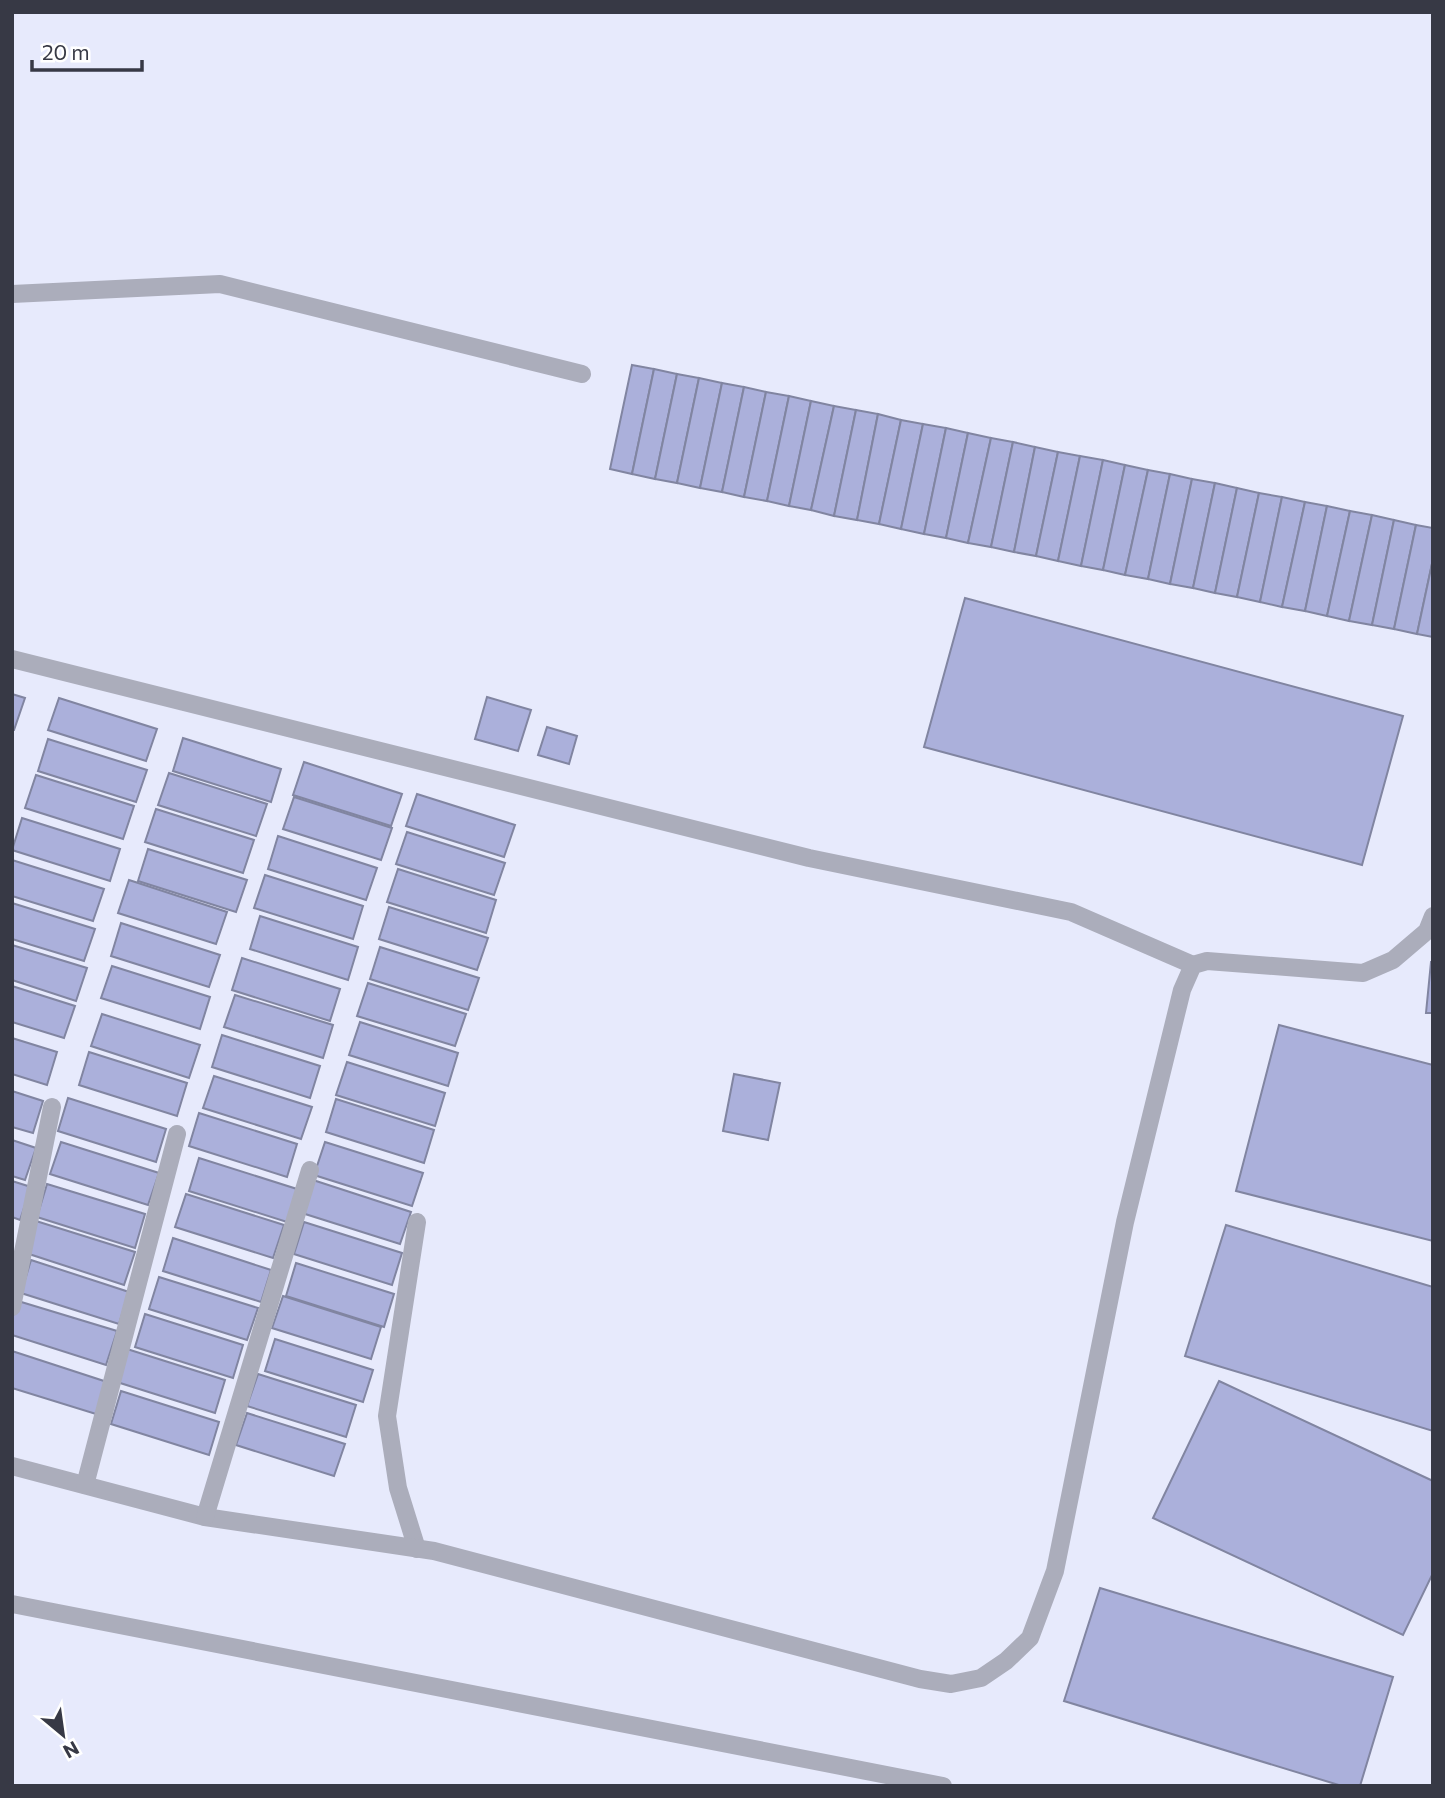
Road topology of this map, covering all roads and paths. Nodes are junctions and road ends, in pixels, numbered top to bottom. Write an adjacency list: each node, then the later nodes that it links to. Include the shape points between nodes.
1 (12, 294): 2 (lane, via 220,284)
2 (582, 374)
3 (12, 659): 5 (lane, via 809,858 1071,912)
4 (1433, 916): 5 (lane, via 1427,930 1393,960 1363,973 1220,961)
5 (1193, 965): 14 (lane, via 1182,990 1125,1222 1055,1571 1030,1638 1006,1661 981,1678 951,1684 920,1679)
6 (52, 1107): 10 (lane)
7 (177, 1134): 12 (lane)
8 (310, 1170): 13 (lane)
9 (416, 1222): 14 (lane, via 387,1416 398,1488)
10 (12, 1307)
11 (12, 1466): 12 (lane)
12 (85, 1485): 13 (lane)
13 (205, 1517): 14 (lane)
14 (417, 1549)
15 (12, 1604): 16 (lane)
16 (943, 1786)

